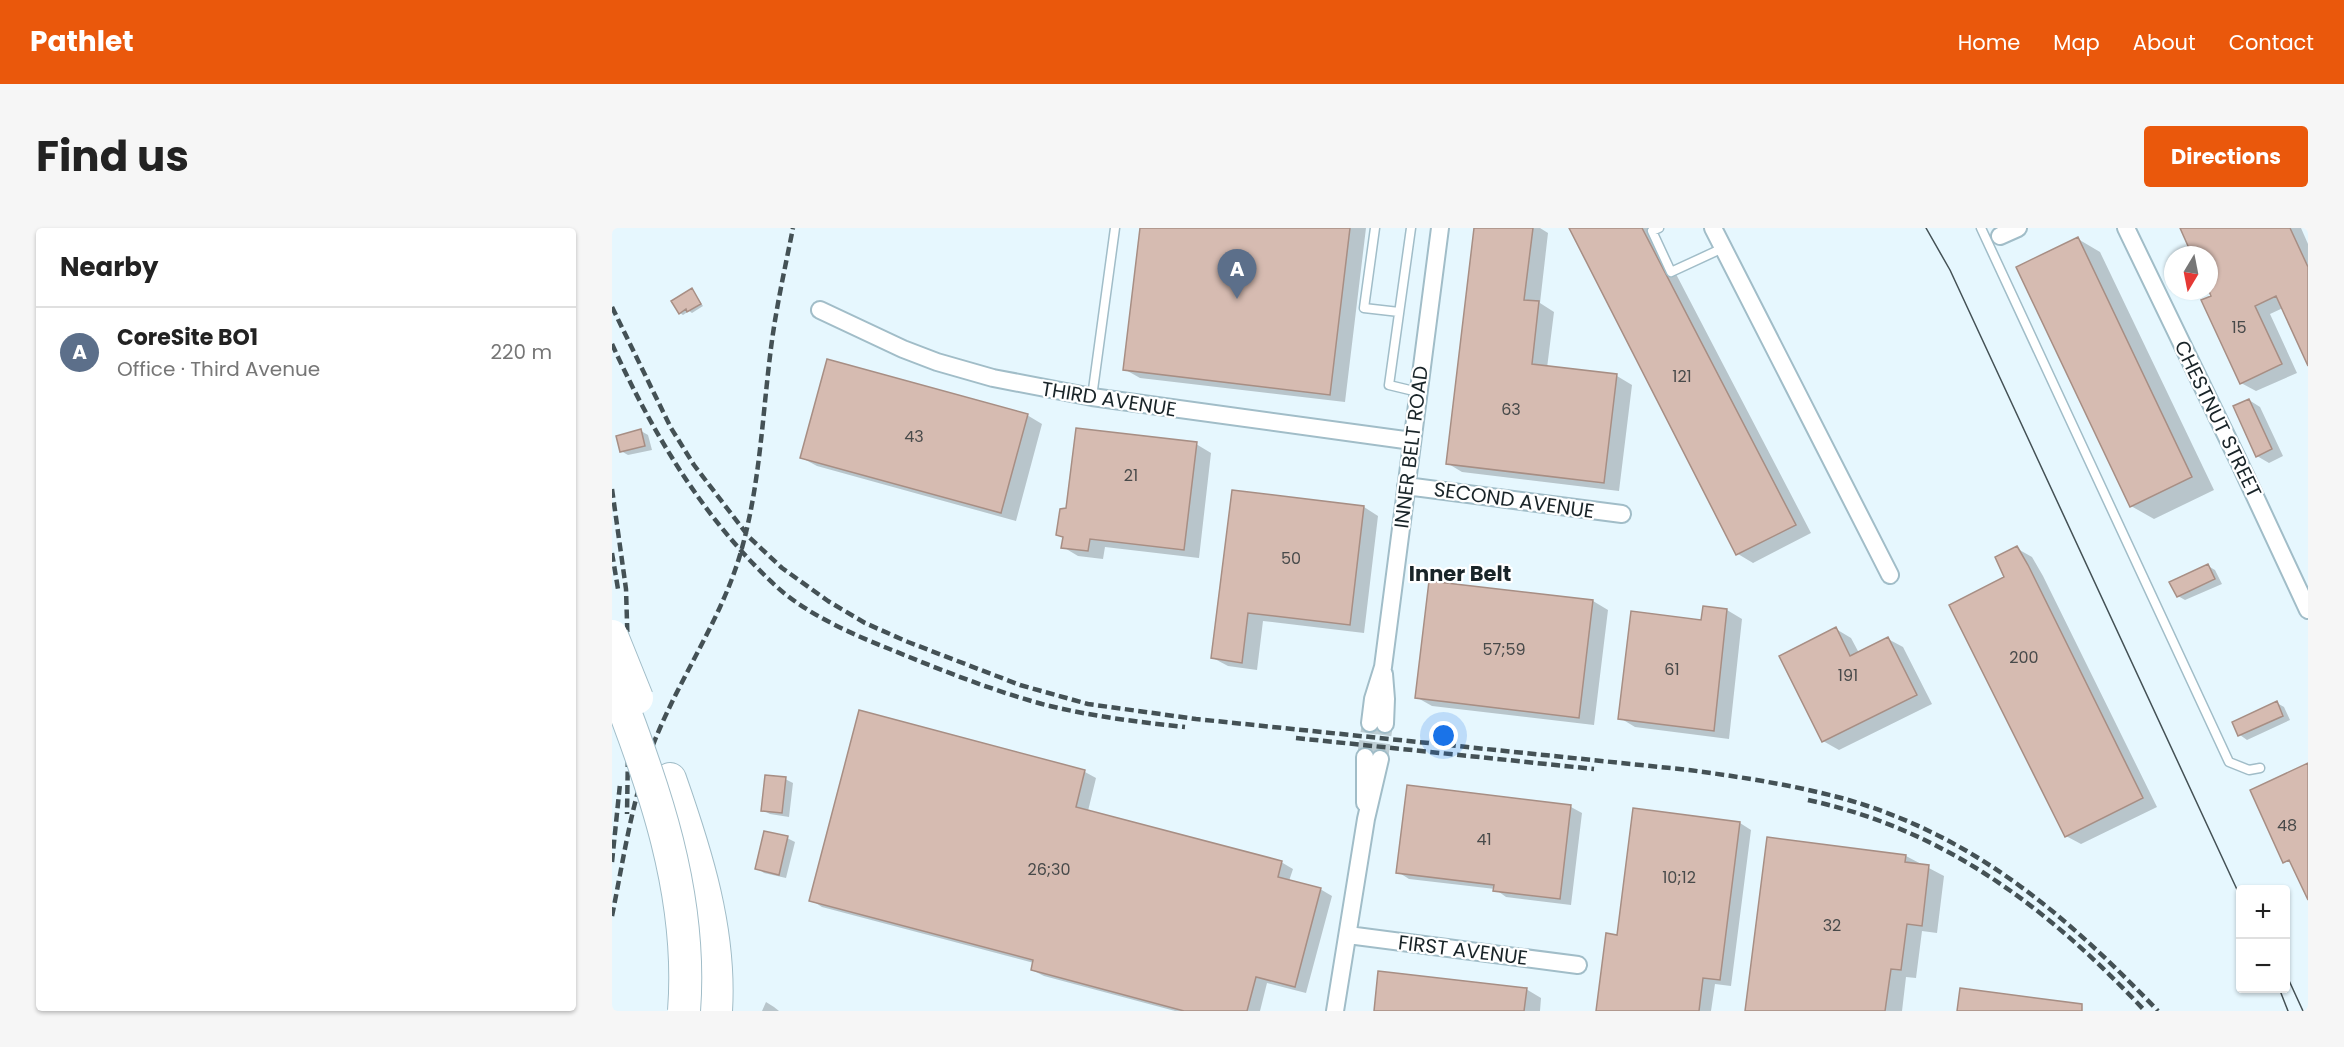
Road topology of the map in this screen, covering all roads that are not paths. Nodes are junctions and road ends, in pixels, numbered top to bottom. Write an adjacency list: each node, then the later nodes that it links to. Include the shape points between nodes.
1 (1115, 228): 15 (lane)
2 (1375, 228): 13 (lane, via 1364,308)
3 (1411, 228): 13 (lane)
4 (1440, 228): 14 (street, INNER BELT ROAD)
5 (1659, 228): 11 (lane, via 1652,231 1671,272)
6 (1713, 228): 11 (street)
7 (1981, 228): 25 (lane, via 2229,762 2249,770)
8 (2018, 228): 10 (street)
9 (2126, 228): 20 (street, CHESTNUT STREET)
10 (2000, 236)
11 (1723, 248): 19 (street)
12 (820, 310): 15 (street, THIRD AVENUE, via 937,362 993,378)
13 (1399, 312): 14 (lane, via 1389,385)
14 (1418, 392): 16 (street, INNER BELT ROAD)
15 (1092, 397): 16 (street, THIRD AVENUE)
16 (1412, 441): 17 (street, INNER BELT ROAD)
17 (1406, 486): 18 (street, SECOND AVENUE); 23 (street, INNER BELT ROAD, via 1383,667 1386,699)
18 (1622, 514)
19 (1890, 575)
20 (2308, 610)
21 (612, 636): 29 (highway, bridge, via 670,779 697,864 713,942)
22 (612, 678): 28 (highway, bridge, via 652,786 672,860 684,927)
23 (1377, 723)
24 (1373, 758): 26 (street)
25 (2260, 768)
26 (1348, 935): 27 (street, FIRST AVENUE); 30 (street)
27 (1578, 965)
28 (684, 1011)
29 (716, 1011)
30 (1335, 1011)

